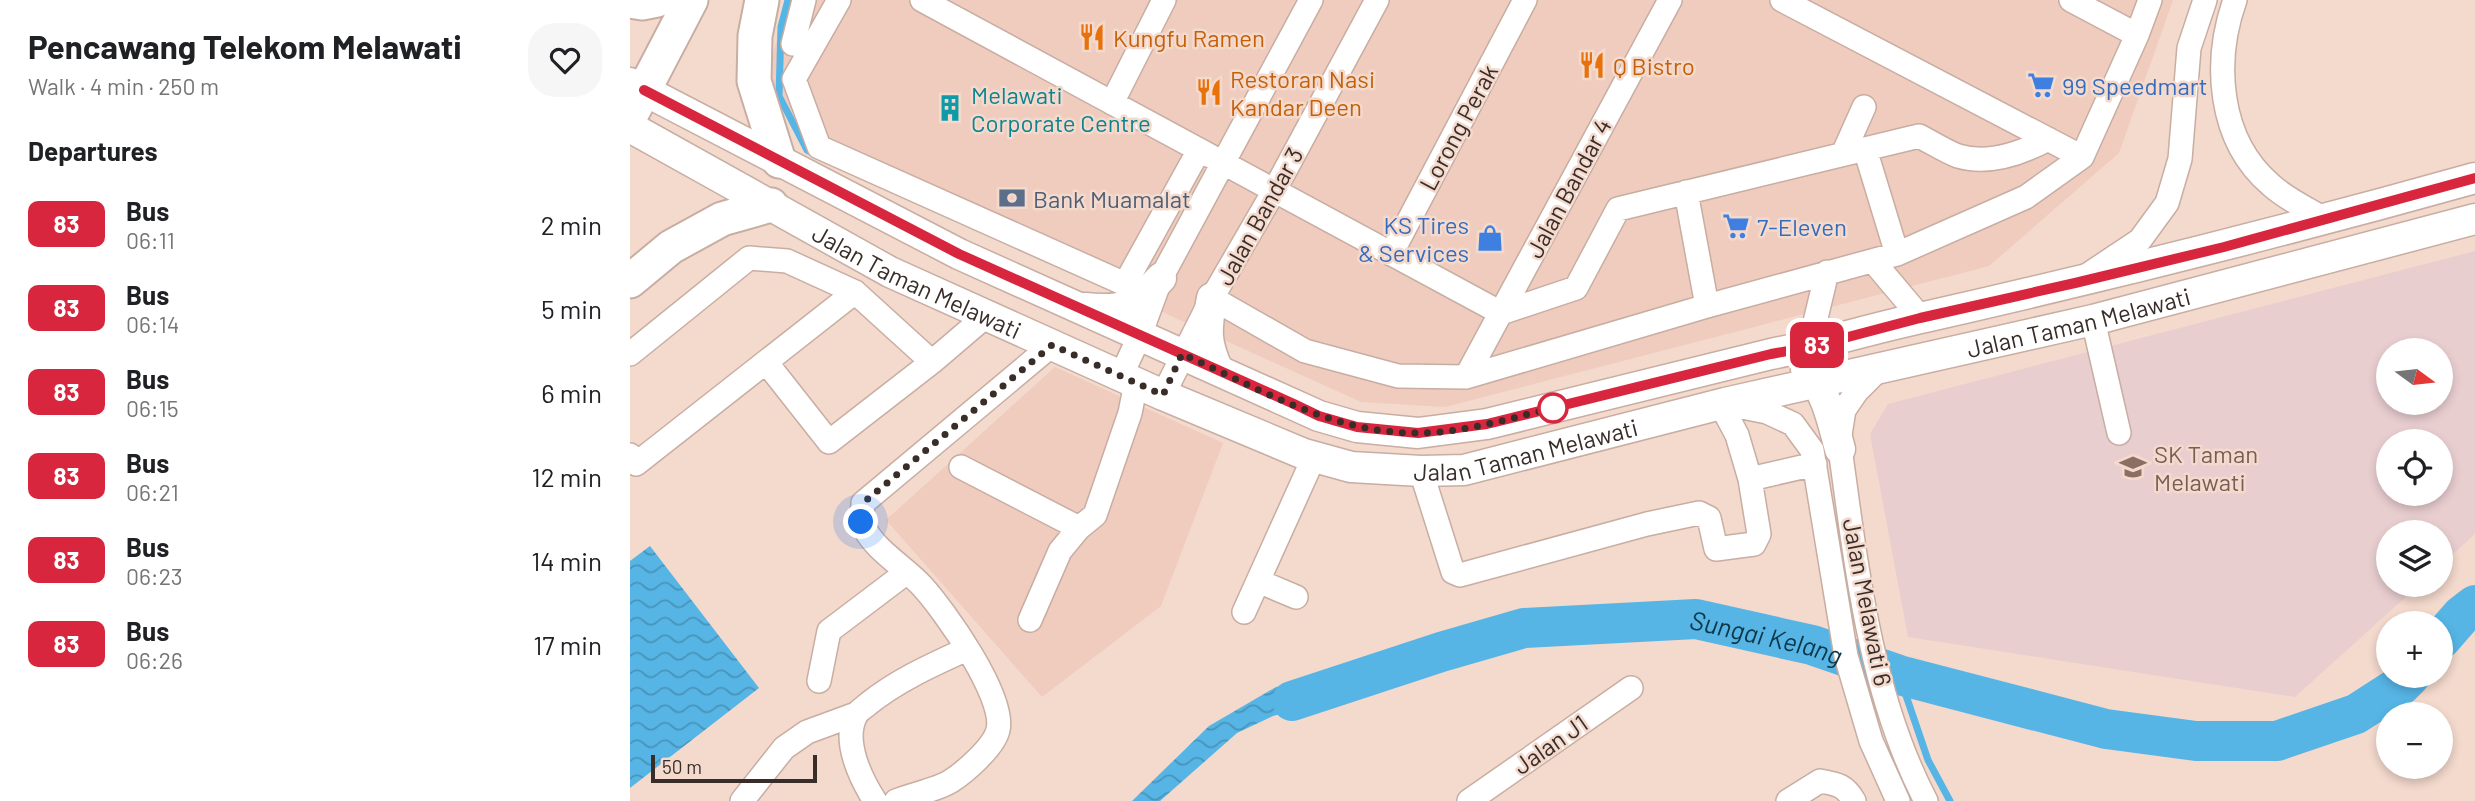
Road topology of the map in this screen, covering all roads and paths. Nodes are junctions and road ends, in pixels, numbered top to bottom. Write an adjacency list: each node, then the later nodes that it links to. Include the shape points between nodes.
1 (657, 0): 17 (highway)
2 (691, 0): 20 (highway)
3 (762, 0): 28 (highway, via 754,80)
4 (804, 0): 19 (street)
5 (839, 0): 25 (street, via 794,79 819,147 1125,284)
6 (922, 0): 21 (street)
7 (1164, 0): 21 (street)
8 (1311, 0): 29 (street)
9 (1377, 0): 31 (street, Jalan Bandar 3)
10 (1525, 0): 36 (street, Lorong Perak)
11 (1670, 0): 47 (street, Jalan Bandar 4)
12 (1782, 0): 24 (street)
13 (2071, 0): 18 (street)
14 (2150, 0): 18 (street)
15 (2204, 0): 42 (street, via 2189,48 2180,159 2167,203 2140,240)
16 (2235, 0): 35 (street, via 2222,59 2224,96 2239,145 2272,186)
17 (630, 1)
18 (2137, 35): 27 (street)
19 (793, 44)
20 (635, 97): 28 (main road, Jalan Taman Melawati)
21 (1112, 103): 25 (street)
22 (1864, 107): 26 (street)
23 (630, 127): 33 (main road, Jalan Taman Melawati)
24 (2048, 139): 26 (street, via 1999,158 1960,156 1919,136); 27 (street)
25 (1199, 150): 29 (street)
26 (1854, 151): 32 (street); 37 (street)
27 (2082, 157): 37 (street, via 2026,197)
28 (779, 161): 46 (main road, Jalan Taman Melawati, via 959,254)
29 (1223, 163): 31 (street); 40 (street)
30 (2475, 178): 35 (main road, Jalan Taman Melawati)
31 (1275, 191): 36 (street); 44 (street, Jalan Bandar 3)
32 (1686, 192): 45 (street); 47 (street, via 1618,209 1576,288)
33 (771, 205): 41 (highway, via 722,219 671,247); 48 (main road, Jalan Taman Melawati, via 890,272)
34 (2475, 219): 50 (main road, Jalan Taman Melawati)
35 (2326, 220): 42 (main road, Jalan Taman Melawati)
36 (1391, 254): 47 (street)
37 (1897, 254): 38 (street)
38 (1873, 261): 39 (street); 49 (street)
39 (1827, 272): 45 (street); 53 (street)
40 (1161, 278): 46 (main road, via 1139,302 1109,310); 51 (street)
41 (630, 281)
42 (2075, 283): 49 (main road, Jalan Taman Melawati)
43 (855, 292): 54 (street, via 787,261 749,258); 57 (street); 58 (street)
44 (1212, 298): 55 (street, Jalan Bandar 3); 60 (main road, via 1208,347); 61 (street, via 1305,351 1398,376)
45 (1707, 306): 61 (street)
46 (1078, 307): 51 (main road, Jalan Taman Melawati)
47 (1501, 313): 61 (street, Jalan Bandar 4)
48 (987, 316): 52 (main road, Jalan Taman Melawati); 58 (street)
49 (1920, 318): 53 (main road, Jalan Taman Melawati)
50 (2093, 320): 59 (main road, Jalan Taman Melawati); 65 (street)
51 (1140, 335): 55 (main road, Jalan Taman Melawati); 63 (street)
52 (1052, 345): 63 (main road, Jalan Taman Melawati); 74 (street, via 863,503 861,522 869,537)
53 (1810, 347): 56 (main road, Jalan Taman Melawati)
54 (630, 354)
55 (1182, 354): 60 (main road, Jalan Taman Melawati); 63 (street, Jalan Bandar 3)
56 (1771, 354): 60 (main road, Jalan Taman Melawati, via 1487,424 1418,433 1357,427 1319,416); 62 (main road, via 1791,359)
57 (766, 362): 58 (street, via 829,442); 67 (street, via 636,464)
58 (932, 362)
59 (1880, 369): 62 (main road, Jalan Taman Melawati); 66 (street, Jalan Melawati 6, via 1843,410)
60 (1218, 370)
61 (1466, 377)
62 (1818, 383): 64 (main road, Jalan Taman Melawati); 66 (main road)
63 (1140, 385): 68 (main road, Jalan Taman Melawati); 73 (street, via 1095,515)
64 (1723, 404): 69 (street, Jalan Melawati 6, via 1767,412 1793,424 1812,450); 71 (main road, Jalan Taman Melawati, via 1464,471); 72 (street)
65 (2119, 433)
66 (1840, 449): 90 (street, Jalan Melawati 6, via 1873,653 1896,732)
67 (630, 456)
68 (1314, 457): 71 (main road, Jalan Taman Melawati, via 1351,467); 75 (street)
69 (1815, 464): 72 (street); 89 (street, Jalan Melawati 6, via 1846,656 1871,741)
70 (961, 467): 73 (street)
71 (1421, 471): 72 (street, via 1453,572 1460,575 1699,513 1709,518 1716,549 1754,544 1759,534)
72 (1750, 480)
73 (1079, 528): 78 (street, via 1060,551)
74 (907, 572): 79 (street); 80 (street, via 829,631)
75 (1258, 581): 76 (street); 77 (street)
76 (1296, 597)
77 (1244, 612)
78 (1030, 620)
79 (967, 649): 82 (street, via 892,687); 86 (street, via 996,705 998,730 979,759 950,782)
80 (819, 681)
81 (1631, 688): 83 (street, Jalan J1)
82 (856, 714): 84 (street, via 807,732 784,748); 85 (street, via 850,740)
83 (1479, 798)
84 (742, 801)
85 (875, 801)
86 (896, 801)
87 (1788, 801): 88 (street, via 1820,781 1848,790)
88 (1854, 801)
89 (1898, 801)
90 (1926, 801)

